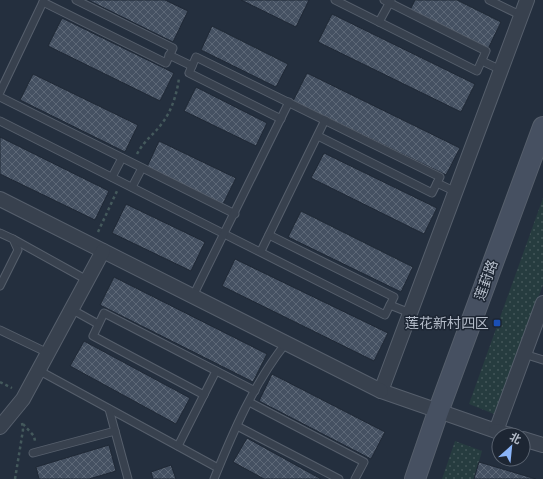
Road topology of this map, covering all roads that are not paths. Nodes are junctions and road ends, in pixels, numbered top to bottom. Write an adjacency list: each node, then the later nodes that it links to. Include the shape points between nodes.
1 (76, 0): 9 (lane, via 173,48)
2 (490, 0): 7 (lane)
3 (528, 0): 7 (street)
4 (43, 1): 9 (lane, via 166,63); 13 (lane)
5 (338, 1): 8 (lane)
6 (388, 1): 8 (lane); 10 (lane, via 486,51)
7 (522, 16): 12 (street)
8 (379, 22): 10 (lane, via 477,71)
9 (169, 55): 11 (lane)
10 (482, 61): 12 (lane)
11 (192, 66): 15 (lane, via 196,57); 16 (lane, via 189,73)
12 (501, 70): 26 (street)
13 (0, 92)
14 (0, 97): 21 (lane)
15 (289, 102): 16 (lane); 18 (lane)
16 (281, 119): 28 (lane)
17 (0, 120): 23 (lane)
18 (325, 120): 20 (lane); 24 (lane, via 440,177)
19 (543, 127): 55 (main road, 莲葑路)
20 (318, 136): 24 (lane, via 432,193); 31 (lane)
21 (122, 158): 22 (lane); 23 (lane)
22 (142, 168): 25 (lane); 28 (lane)
23 (112, 177): 25 (lane)
24 (437, 183): 26 (lane)
25 (132, 187): 30 (lane)
26 (456, 192): 41 (street)
27 (0, 199): 33 (street)
28 (234, 214): 30 (lane)
29 (0, 232): 32 (lane)
30 (225, 233): 34 (lane); 37 (lane)
31 (269, 235): 34 (lane); 39 (lane, via 394,297)
32 (13, 239): 35 (lane); 36 (lane, via 18,250)
33 (97, 248): 35 (street); 37 (street)
34 (261, 252): 39 (lane, via 385,315)
35 (87, 280): 40 (street)
36 (0, 286)
37 (194, 296): 44 (street)
38 (543, 303): 46 (street)
39 (390, 305): 41 (lane)
40 (71, 309): 42 (lane); 45 (street)
41 (410, 313): 51 (street)
42 (98, 324): 49 (lane, via 104,313); 52 (lane, via 92,336)
43 (0, 330): 45 (lane)
44 (286, 343): 50 (lane, via 271,362); 51 (street)
45 (48, 353): 48 (street)
46 (524, 354): 47 (lane); 58 (street)
47 (543, 360)
48 (38, 370): 54 (lane); 57 (street, via 23,399)
49 (216, 371): 50 (lane); 52 (lane)
50 (255, 391): 53 (lane)
51 (381, 391): 55 (street)
52 (204, 395): 63 (lane)
53 (249, 402): 56 (lane); 69 (lane, via 364,462)
54 (109, 409): 60 (lane); 63 (lane)
55 (438, 412): 59 (street); 70 (main road, 莲葑路)
56 (237, 426): 65 (lane); 68 (lane)
57 (0, 427)
58 (497, 427)
59 (491, 429)
60 (115, 431): 64 (lane); 66 (lane)
61 (531, 441): 62 (street)
62 (543, 445)
63 (178, 446): 65 (lane)
64 (34, 453)
65 (218, 468): 67 (lane)
66 (128, 479)
67 (214, 479)
68 (339, 479)
69 (355, 479)
70 (415, 479)

